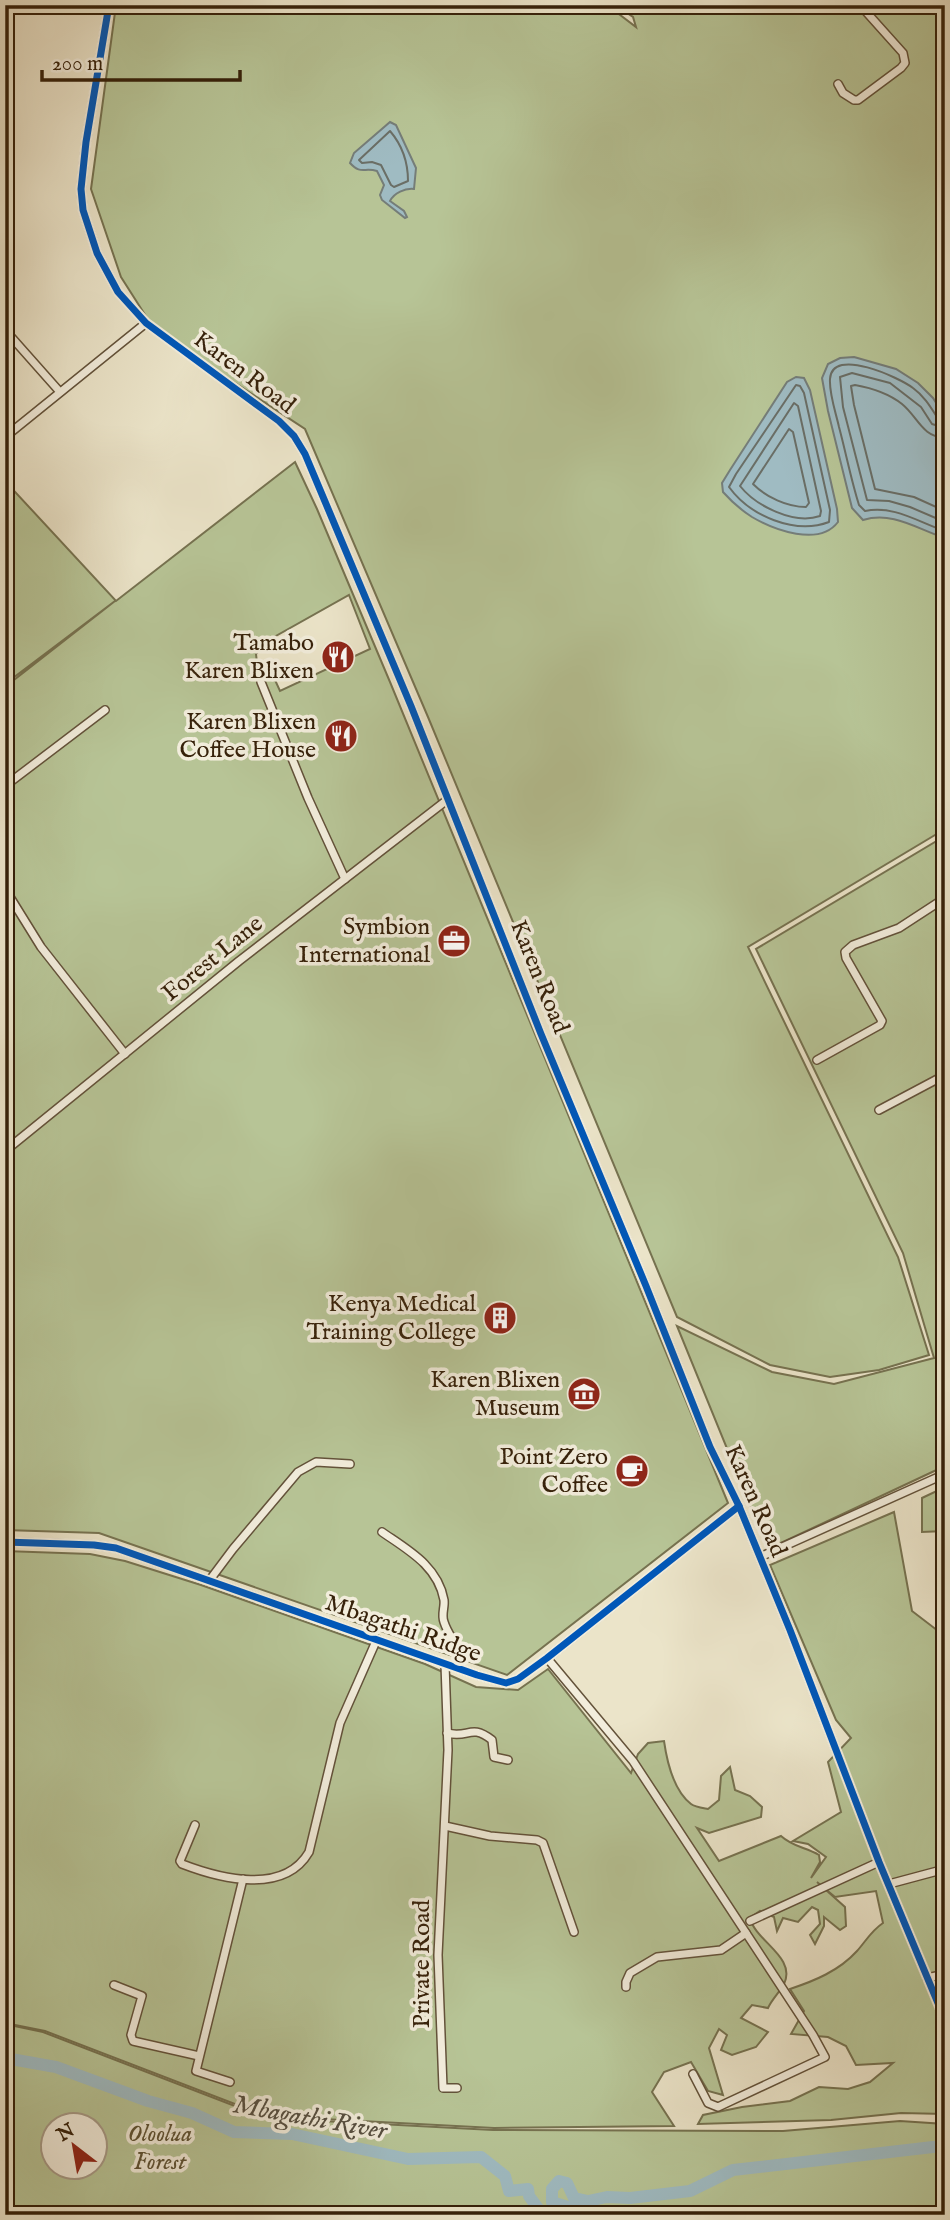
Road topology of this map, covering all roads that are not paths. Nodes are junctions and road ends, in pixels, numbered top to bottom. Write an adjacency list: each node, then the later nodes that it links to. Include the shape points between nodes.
1 (108, 5): 4 (street, Karen Road, via 81,201 109,279)
2 (860, 5): 3 (street, via 903,53 905,63 858,100 843,93)
3 (838, 84)
4 (146, 323): 6 (street); 11 (street, Karen Road, via 266,410 300,445)
5 (5, 330): 6 (street)
6 (60, 392): 7 (street)
7 (5, 437)
8 (261, 682): 12 (street)
9 (105, 710): 10 (street)
10 (5, 786)
11 (447, 800): 12 (street, Forest Lane); 22 (street, Karen Road)
12 (345, 879): 15 (street, Forest Lane)
13 (5, 889): 15 (street, via 41,947)
14 (945, 898): 16 (street, via 899,928 845,952 882,1021)
15 (125, 1054): 19 (street, Forest Lane)
16 (817, 1060)
17 (945, 1075): 18 (street)
18 (879, 1110)
19 (5, 1151)
20 (350, 1464): 26 (street, via 317,1462 298,1472)
21 (945, 1474): 25 (street)
22 (738, 1506): 25 (street, Karen Road); 28 (street, Mbagathi Ridge)
23 (382, 1532): 30 (street, via 421,1558 436,1580 444,1603 444,1622 459,1653)
24 (5, 1542): 26 (street, Mbagathi Ridge, via 106,1546)
25 (760, 1557): 35 (street, Karen Road)
26 (209, 1581): 27 (street, Mbagathi Ridge)
27 (377, 1639): 29 (street, Mbagathi Ridge); 37 (street, via 340,1723 303,1863 285,1875)
28 (547, 1658): 30 (street, Mbagathi Ridge, via 506,1683); 41 (street, via 633,1761)
29 (445, 1664): 30 (street, Mbagathi Ridge); 31 (street, Private Road)
30 (458, 1668)
31 (447, 1733): 32 (street, via 478,1730 492,1740 494,1757); 34 (street, Private Road)
32 (508, 1760)
33 (195, 1825): 37 (street, via 181,1862 207,1873)
34 (445, 1826): 40 (street, via 543,1843); 50 (street, Private Road, via 438,1955 443,2088)
35 (879, 1862): 38 (street, Karen Road); 39 (street)
36 (945, 1869): 38 (street)
37 (243, 1879): 47 (street)
38 (889, 1884): 43 (street, Karen Road)
39 (750, 1921)
40 (574, 1932)
41 (746, 1933): 45 (street, via 721,1950 657,1957 630,1973); 48 (street, via 825,2057 718,2107 708,2102)
42 (945, 1974): 43 (street)
43 (927, 1978): 46 (street, Karen Road)
44 (114, 1985): 47 (street, via 142,1996 133,2040)
45 (626, 1987)
46 (945, 2021)
47 (199, 2056): 49 (street, via 196,2071)
48 (693, 2074)
49 (230, 2082)
50 (457, 2088)

